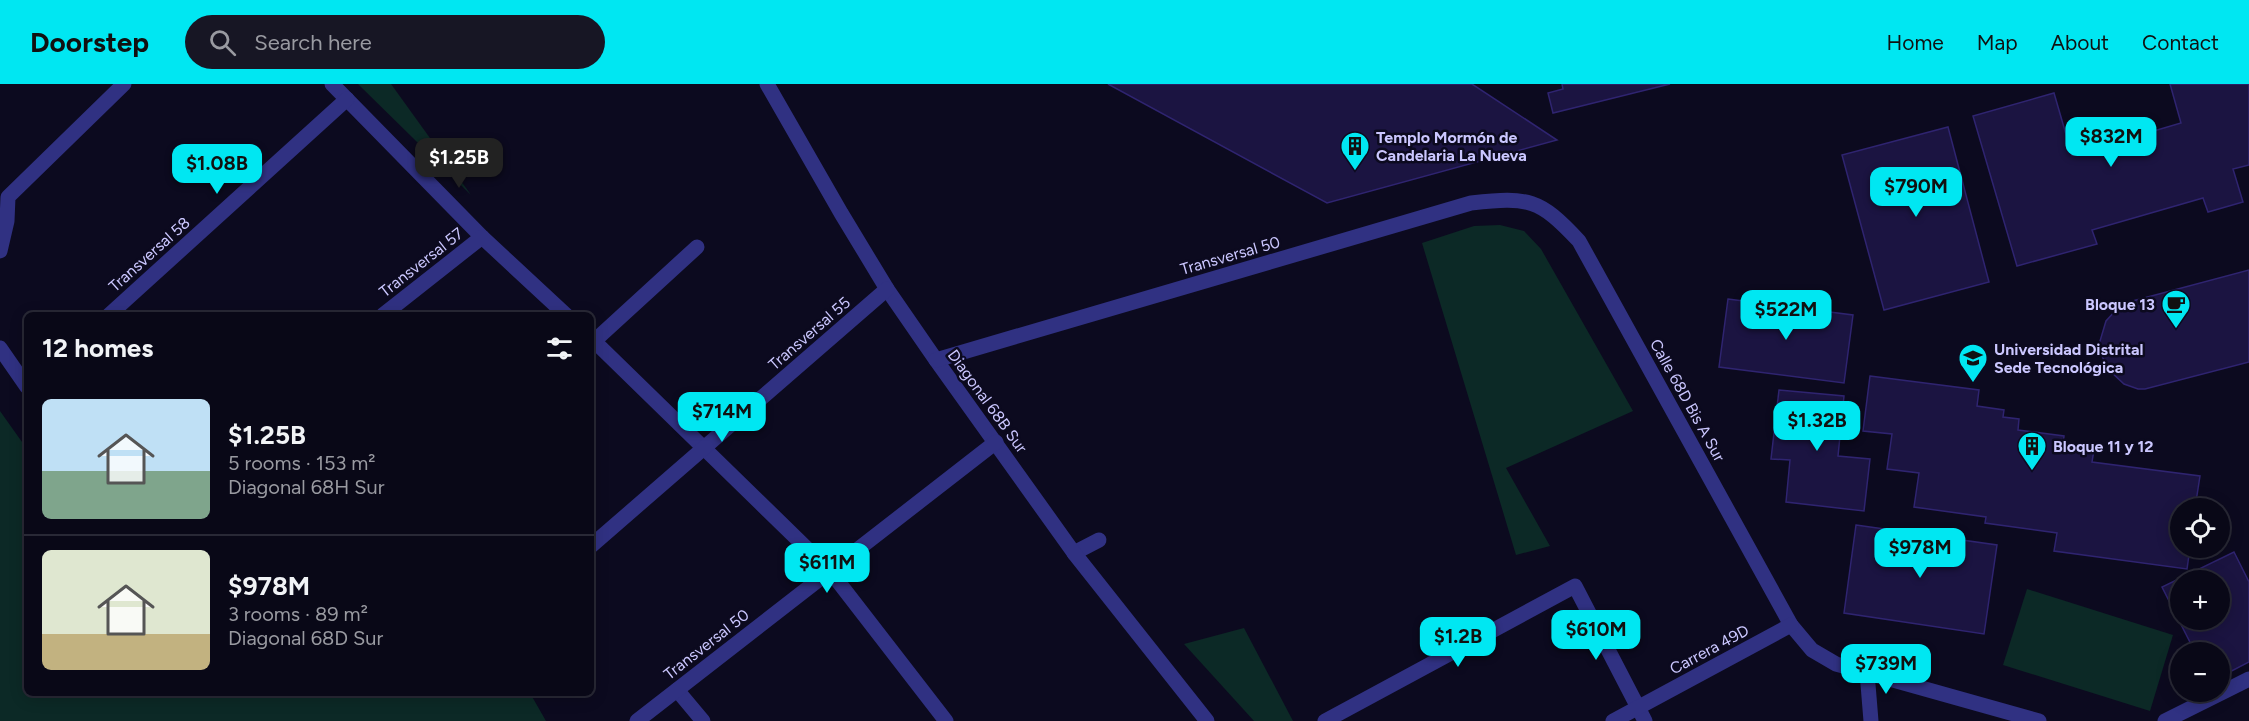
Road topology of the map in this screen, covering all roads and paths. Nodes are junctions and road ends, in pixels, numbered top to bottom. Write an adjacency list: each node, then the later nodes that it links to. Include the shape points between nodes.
1 (124, 84): 8 (street, via 8,197)
2 (332, 84): 4 (street)
3 (766, 84): 9 (street, Diagonal 68B Sur)
4 (347, 99): 6 (street); 10 (street, Transversal 58)
5 (1537, 205): 16 (street, Transversal 50, via 1509,199 1471,203); 24 (street, Calle 68D Bis A Sur, via 1556,216 1579,241)
6 (482, 237): 11 (street, Transversal 57); 12 (street)
7 (697, 247): 13 (street)
8 (0, 251)
9 (887, 289): 16 (street, Diagonal 68B Sur); 19 (street, Transversal 55)
10 (112, 312)
11 (387, 312)
12 (563, 312)
13 (594, 339)
14 (594, 343): 19 (street)
15 (0, 348): 17 (street)
16 (936, 360): 18 (street, Diagonal 68B Sur)
17 (24, 383)
18 (996, 442): 22 (street, Diagonal 68B Sur); 23 (street, Transversal 50)
19 (704, 448): 21 (street, Transversal 55); 23 (street)
20 (1099, 540): 22 (street)
21 (594, 543)
22 (1074, 553): 32 (street, Diagonal 68B Sur)
23 (830, 571): 27 (street, Transversal 50); 31 (street)
24 (1791, 625): 25 (street, Calle 68D Bis A Sur, via 1812,650 1836,664); 28 (street, Carrera 49D)
25 (1867, 672): 35 (street); 36 (street, Calle 68D Bis A Sur)
26 (2249, 679): 37 (street)
27 (677, 690): 29 (street, Transversal 50); 30 (street)
28 (1642, 714): 33 (street, via 1575,586); 34 (street, Carrera 49D)
29 (637, 721)
30 (703, 721)
31 (946, 721)
32 (1207, 721)
33 (1325, 721)
34 (1613, 721)
35 (1871, 721)
36 (2039, 721)
37 (2165, 721)

